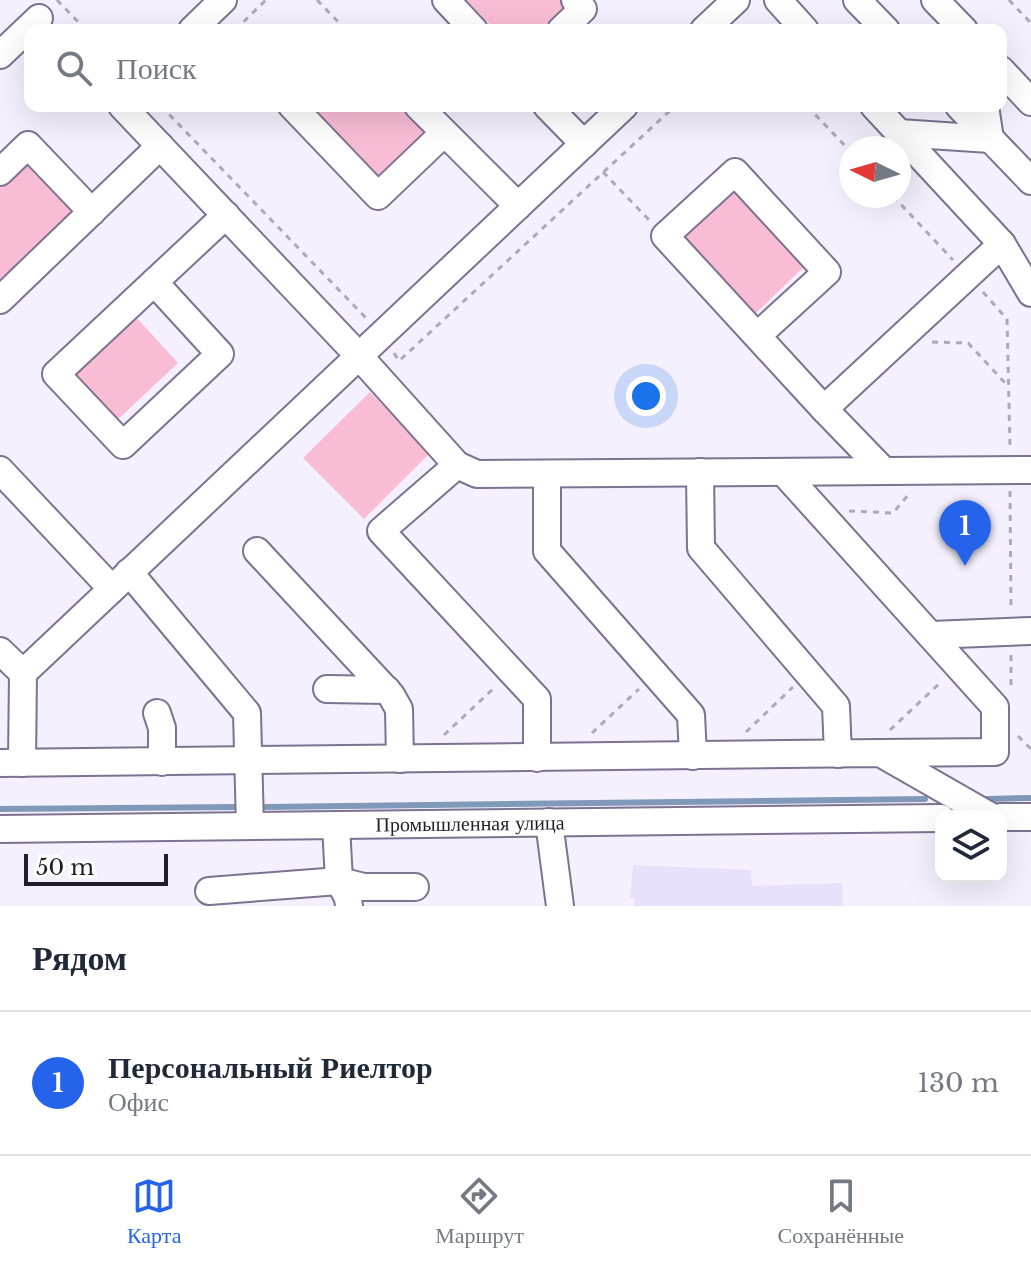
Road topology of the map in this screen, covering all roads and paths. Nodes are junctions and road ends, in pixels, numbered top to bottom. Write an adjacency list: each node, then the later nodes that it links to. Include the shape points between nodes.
1 (223, 0): 14 (street)
2 (266, 0): 15 (path)
3 (317, 0): 16 (path)
4 (446, 0): 17 (street)
5 (575, 0): 18 (street, via 583,9)
6 (736, 0): 19 (street)
7 (778, 0): 20 (street)
8 (857, 0): 21 (street)
9 (935, 0): 22 (street)
10 (1009, 0): 12 (path)
11 (42, 12): 13 (path)
12 (1031, 23)
13 (71, 24)
14 (198, 24)
15 (241, 24)
16 (340, 24)
17 (468, 24)
18 (567, 24)
19 (710, 24)
20 (800, 24)
21 (880, 24)
22 (958, 24)
23 (24, 30): 24 (street)
24 (0, 55)
25 (1007, 76): 26 (street)
26 (1031, 102)
27 (128, 112): 43 (street)
28 (167, 112): 57 (path)
29 (298, 112): 38 (street, via 378,196)
30 (424, 112): 38 (street)
31 (553, 112): 42 (street)
32 (618, 112): 42 (street)
33 (668, 112): 45 (path)
34 (813, 112): 40 (path)
35 (880, 112): 39 (street)
36 (965, 112): 41 (street)
37 (986, 112): 41 (street)
38 (444, 133): 47 (street)
39 (899, 133): 41 (street); 52 (street)
40 (839, 139)
41 (990, 139): 46 (street)
42 (584, 144): 47 (street)
43 (160, 146): 49 (street); 50 (street)
44 (0, 172): 49 (street, via 28,145)
45 (603, 172): 51 (path); 57 (path, via 399,361)
46 (1031, 181)
47 (518, 206): 57 (street)
48 (904, 208): 53 (path)
49 (92, 212): 56 (street)
50 (226, 215): 54 (street); 60 (street)
51 (665, 236): 58 (street); 58 (street, via 735,172 827,272)
52 (1002, 244): 53 (street); 55 (street)
53 (968, 276): 61 (path, via 1007,319); 62 (street)
54 (154, 282): 54 (street, via 56,374 123,445 220,354)
55 (1031, 293)
56 (0, 300)
57 (382, 334): 60 (street)
58 (757, 336): 62 (street)
59 (929, 342): 61 (path, via 968,343)
60 (359, 356): 63 (street); 73 (street)
61 (1008, 386): 65 (path)
62 (824, 409): 66 (street)
63 (457, 465): 68 (street, via 477,474); 78 (street, via 381,531)
64 (0, 470): 73 (street)
65 (1021, 470): 66 (street); 74 (path)
66 (884, 471): 69 (street)
67 (700, 472): 68 (street); 69 (street); 80 (street, via 701,548)
68 (547, 474): 81 (street, via 547,551)
69 (785, 474): 71 (street)
70 (916, 487): 71 (path, via 893,513)
71 (818, 510): 75 (street)
72 (257, 551): 83 (street)
73 (121, 580): 79 (street); 96 (street, via 247,713)
74 (1021, 631): 75 (street); 84 (path)
75 (931, 635): 77 (street)
76 (0, 651): 79 (street)
77 (959, 665): 90 (path); 90 (street, via 995,707 995,752)
78 (511, 672): 89 (path); 94 (street, via 537,699)
79 (23, 673): 98 (street)
80 (808, 673): 87 (path); 92 (street, via 836,706)
81 (654, 674): 88 (path); 93 (street, via 691,715)
82 (327, 689): 83 (street)
83 (387, 690): 95 (street, via 399,709)
84 (1011, 691)
85 (157, 713): 97 (street)
86 (1011, 729): 91 (path)
87 (746, 732)
88 (592, 733)
89 (444, 735)
90 (885, 742): 92 (street); 99 (street)
91 (1031, 749)
92 (838, 754): 93 (street)
93 (693, 756): 94 (street)
94 (537, 758): 95 (street)
95 (400, 759): 96 (street)
96 (248, 761): 97 (street); 105 (street)
97 (162, 762): 98 (street)
98 (11, 763)
99 (981, 810)
100 (1007, 817): 101 (street)
101 (1031, 817)
102 (935, 818): 103 (street, Промышленная улица)
103 (549, 822): 104 (street, Промышленная улица); 111 (street)
104 (336, 825): 105 (street, Промышленная улица); 107 (street)
105 (250, 826): 106 (street, Промышленная улица)
106 (0, 829)
107 (339, 881): 108 (street, via 364,887); 109 (street); 110 (street)
108 (415, 887)
109 (209, 891)
110 (349, 906)
111 (560, 906)

